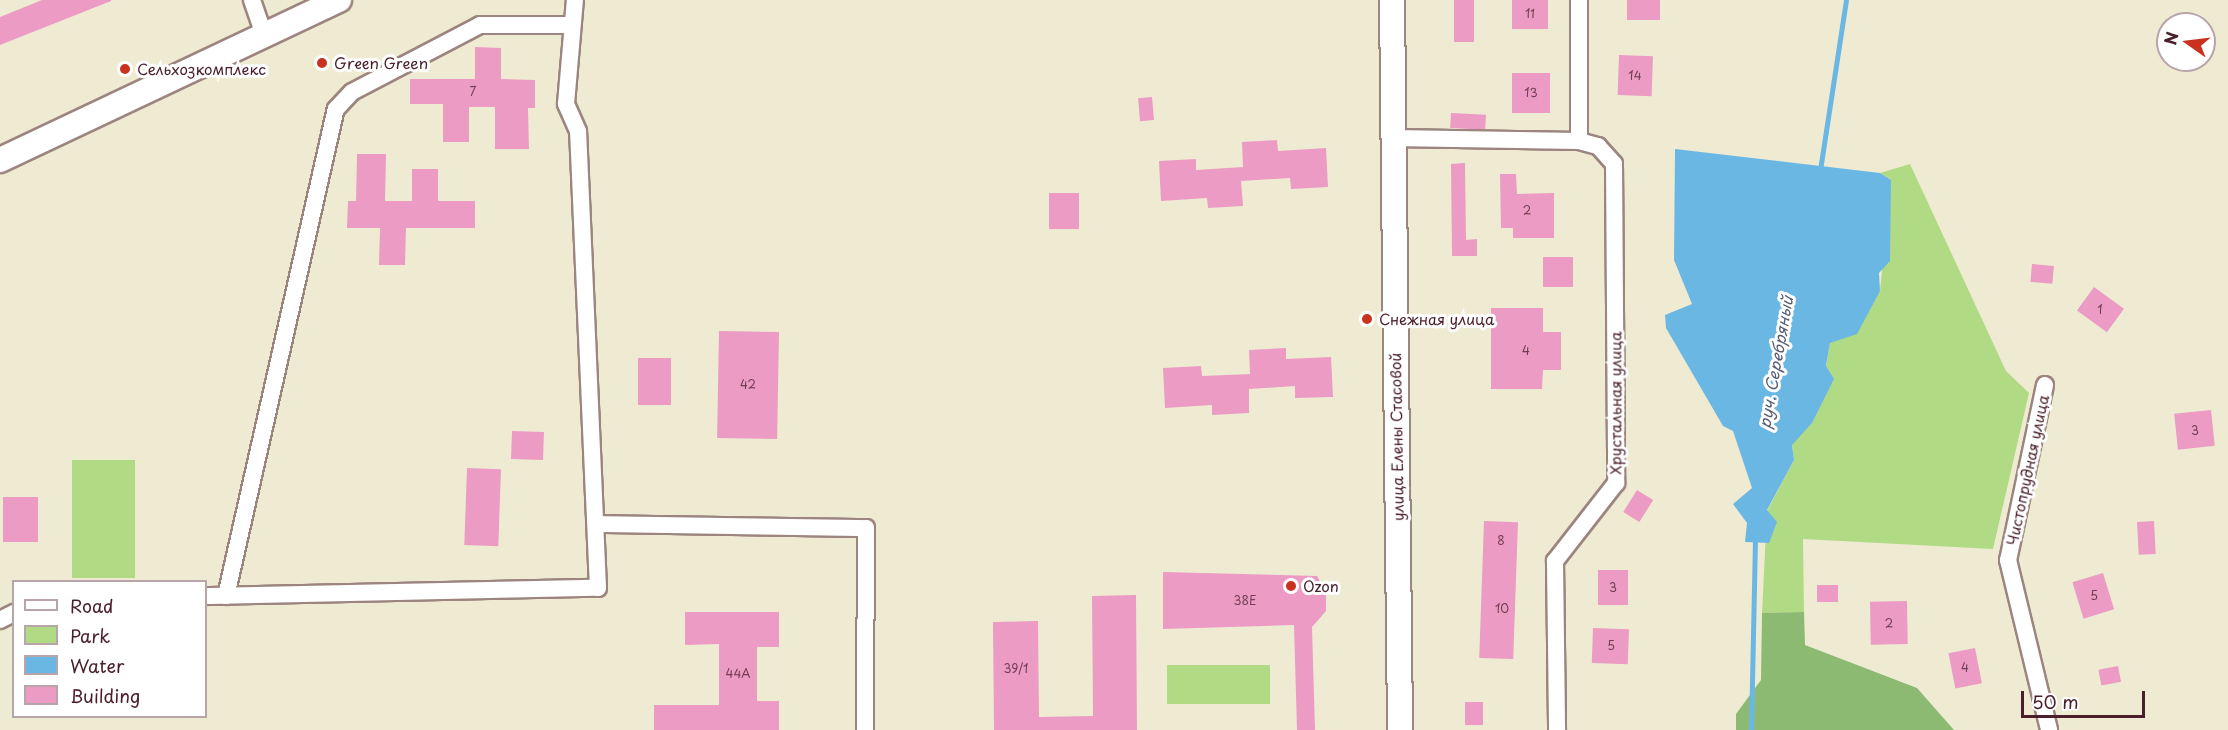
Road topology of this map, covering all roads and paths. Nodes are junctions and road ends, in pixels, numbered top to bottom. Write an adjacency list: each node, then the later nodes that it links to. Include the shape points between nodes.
1 (252, 0): 7 (street)
2 (339, 0): 7 (main road)
3 (575, 0): 6 (street)
4 (1392, 0): 8 (main road, улица Елены Стасовой)
5 (1579, 0): 9 (street)
6 (573, 25): 12 (street, via 566,104 578,130); 14 (street, via 480,25 362,86 336,109)
7 (264, 34): 10 (main road)
8 (1392, 138): 9 (street); 16 (main road, улица Елены Стасовой)
9 (1579, 141): 17 (street, Хрустальная улица, via 1598,146 1614,164 1616,483 1555,561)
10 (0, 160)
11 (2045, 385): 18 (street, Чистопрудная улица, via 2008,560)
12 (597, 524): 14 (street, via 598,588); 15 (street, via 866,528)
13 (207, 596): 14 (street)
14 (226, 596)
15 (865, 730)
16 (1400, 730)
17 (1557, 730)
18 (2049, 730)

